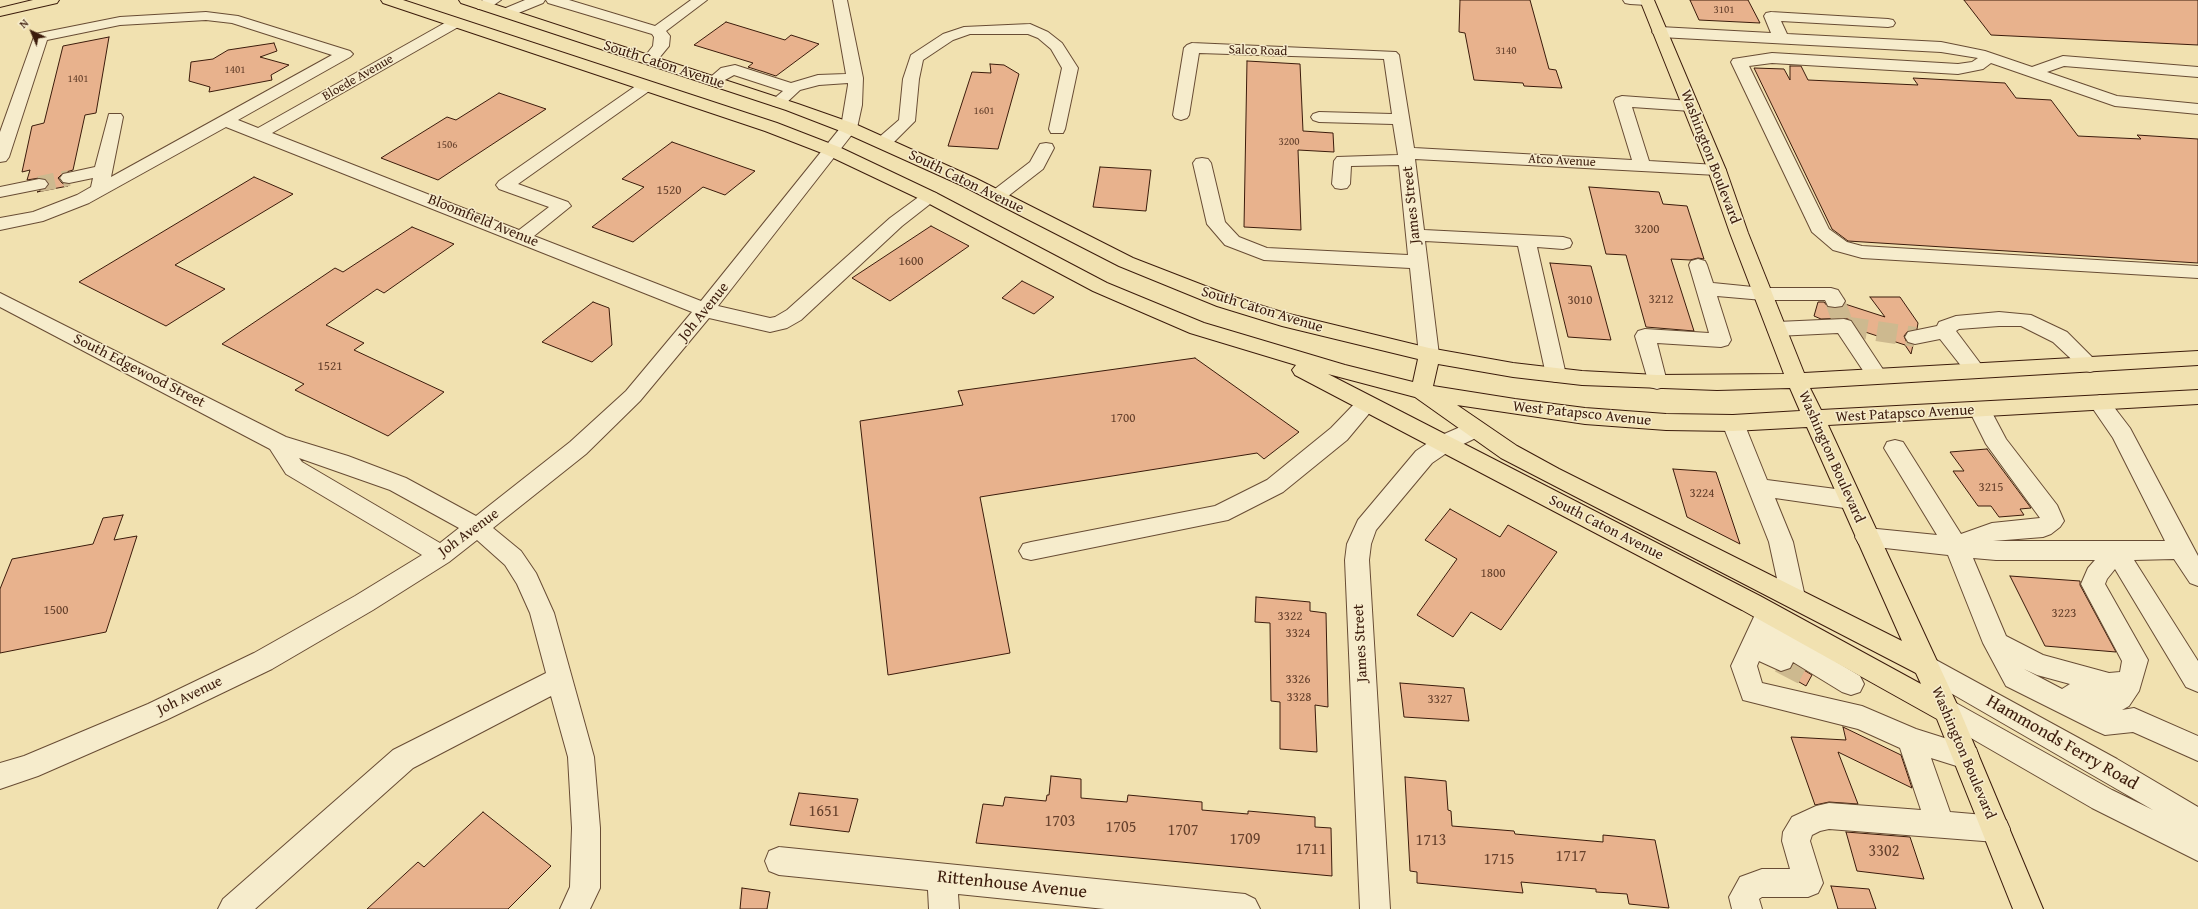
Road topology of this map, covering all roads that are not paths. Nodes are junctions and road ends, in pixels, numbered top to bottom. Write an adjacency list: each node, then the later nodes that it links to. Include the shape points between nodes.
1 (52, 0): 11 (main road)
2 (388, 0): 13 (main road, South Caton Avenue)
3 (466, 0): 10 (main road, South Caton Avenue)
4 (538, 0): 12 (street)
5 (553, 0): 15 (street)
6 (700, 0): 15 (street)
7 (840, 0): 23 (street)
8 (1630, 0): 9 (street)
9 (1647, 1): 16 (main road, Washington Boulevard)
10 (488, 3): 12 (main road, South Caton Avenue)
11 (0, 12)
12 (506, 13): 20 (main road, South Caton Avenue)
13 (455, 23): 25 (main road, South Caton Avenue); 37 (street, Bloede Avenue)
14 (1888, 23): 17 (street, via 1771,16)
15 (657, 31): 20 (street, via 662,36 661,46)
16 (1660, 32): 17 (street); 28 (main road, Washington Boulevard)
17 (1781, 38): 19 (street, via 1941,47)
18 (1391, 56): 30 (street, Salco Road, via 1192,48); 33 (street, James Street)
19 (1990, 57): 21 (street); 61 (street, via 1977,66 1958,69 1772,58 1739,62 1821,232 1840,246 1862,252)
20 (650, 60): 24 (main road, South Caton Avenue)
21 (2033, 72): 22 (street, via 2063,61); 29 (street, via 2115,101)
22 (2198, 72)
23 (855, 78): 26 (street, via 818,80); 35 (street, via 854,105)
24 (714, 81): 26 (street, via 727,71 735,70); 27 (main road, South Caton Avenue)
25 (646, 86): 40 (main road, South Caton Avenue, via 771,127); 56 (street, via 505,185 562,206)
26 (791, 88): 27 (street, via 792,91)
27 (778, 102): 35 (main road, South Caton Avenue)
28 (1691, 106): 44 (street, via 1622,101); 45 (main road, Washington Boulevard)
29 (2198, 109)
30 (1181, 115)
31 (115, 118): 46 (street)
32 (1319, 118): 33 (street)
33 (1401, 119): 41 (street, James Street)
34 (226, 121): 37 (street, Bloomfield Avenue); 42 (street, via 345,54 258,26 206,16 120,21 40,37); 50 (street)
35 (849, 128): 38 (main road, South Caton Avenue); 40 (street, Joh Avenue)
36 (1057, 129): 38 (street, via 1070,68 1057,46 1043,34 1030,29 973,30 948,37 916,58 907,120)
37 (260, 134): 56 (street, Bloomfield Avenue)
38 (883, 142): 53 (main road, South Caton Avenue)
39 (1046, 148): 53 (street, via 1037,165)
40 (833, 151): 52 (main road, South Caton Avenue); 66 (street, Joh Avenue)
41 (1406, 156): 44 (street, Atco Avenue); 49 (street, Atco Avenue, via 1343,161); 55 (street, James Street)
42 (0, 157)
43 (1202, 163): 59 (street, via 1216,224 1232,242 1264,254)
44 (1642, 166): 45 (street, Atco Avenue)
45 (1717, 170): 63 (main road, Washington Boulevard)
46 (103, 171): 47 (street); 50 (street)
47 (70, 178)
48 (39, 184): 51 (street)
49 (1340, 184)
50 (99, 190): 54 (street, via 37,217)
51 (0, 192)
52 (930, 196): 66 (street, Bloomfield Avenue, via 896,222 794,316 770,325); 70 (main road, South Caton Avenue, via 1100,287 1198,328)
53 (997, 196): 71 (main road, South Caton Avenue, via 1126,262 1224,301)
54 (0, 224)
55 (1415, 235): 57 (street); 59 (street, James Street)
56 (521, 237): 66 (street, Bloomfield Avenue)
57 (1526, 241): 58 (street); 75 (street)
58 (1563, 243)
59 (1418, 262): 71 (street, James Street)
60 (1698, 265): 62 (street)
61 (2198, 272)
62 (1706, 289): 63 (street); 78 (street, via 1720,340 1645,336)
63 (1763, 294): 65 (street, via 1831,294); 67 (main road, Washington Boulevard)
64 (0, 299): 87 (street, South Edgewood Street)
65 (1835, 301)
66 (705, 310): 92 (street, Joh Avenue, via 663,362 616,412 578,448)
67 (1777, 329): 76 (street, via 1844,326); 77 (main road, Washington Boulevard)
68 (1945, 331): 69 (street); 73 (street, via 1946,327 1956,323 2000,319 2024,320 2060,337); 74 (street)
69 (1915, 337)
70 (1262, 349): 79 (main road, South Caton Avenue); 82 (main road, South Caton Avenue)
71 (1429, 355): 75 (main road); 79 (main road)
72 (2198, 358): 73 (main road)
73 (2090, 365): 74 (main road)
74 (1976, 371): 76 (main road)
75 (1556, 375): 78 (main road)
76 (1877, 376): 77 (main road)
77 (1797, 381): 78 (main road); 84 (main road, Washington Boulevard)
78 (1658, 382)
79 (1422, 391): 85 (main road, West Patapsco Avenue, via 1586,416 1666,422); 86 (main road, South Caton Avenue)
80 (2198, 397): 81 (main road, West Patapsco Avenue)
81 (2100, 403): 83 (main road, West Patapsco Avenue); 95 (street, via 2122,434)
82 (1366, 404): 88 (main road, South Caton Avenue); 96 (street, via 1338,434 1275,486 1220,514)
83 (1980, 410): 84 (main road, West Patapsco Avenue); 94 (street, via 1996,444 2049,511 2052,522 2043,528 1992,532)
84 (1815, 420): 85 (main road, West Patapsco Avenue); 91 (main road, Washington Boulevard)
85 (1733, 423): 90 (street)
86 (1474, 429): 88 (street, James Street); 100 (main road, South Caton Avenue, via 1551,475)
87 (278, 443): 92 (street, South Edgewood Street, via 340,462 398,484); 98 (street, South Edgewood Street, via 294,468)
88 (1443, 444): 101 (main road, South Caton Avenue); 125 (street, James Street, via 1424,456 1366,526 1358,544)
89 (1895, 448): 94 (street)
90 (1759, 487): 91 (street); 100 (street, via 1781,542)
91 (1851, 500): 93 (main road, Washington Boulevard)
92 (478, 528): 98 (street, Joh Avenue); 107 (street, South Edgewood Street, via 513,558 527,580 542,614)
93 (1867, 537): 94 (street); 105 (main road, Washington Boulevard)
94 (1956, 546): 97 (street, via 1996,551); 102 (street)
95 (2181, 550): 97 (street); 99 (street)
96 (1031, 551)
97 (2116, 551): 102 (street, via 2096,575 2093,584 2135,660 2130,683 2120,698 2107,704 2087,702 2070,695 2052,682 2037,664); 108 (street)
98 (441, 555): 114 (street, Joh Avenue, via 263,661 157,712 28,767)
99 (2198, 576)
100 (1793, 597): 105 (main road, South Caton Avenue)
101 (1761, 629): 103 (main road, South Caton Avenue); 104 (street); 109 (street); 109 (street, via 1744,666 1752,692)
102 (1996, 643): 112 (street, via 2015,678 2104,723 2134,720)
103 (1846, 656): 109 (street); 110 (main road, South Caton Avenue)
104 (1781, 660)
105 (1925, 666): 110 (main road, Washington Boulevard); 115 (street, Hammonds Ferry Road)
106 (1810, 675): 109 (street)
107 (559, 679): 121 (street, via 403,759); 122 (street, South Edgewood Street, via 581,758 585,812 585,888)
108 (2198, 681)
109 (1856, 701): 111 (street)
110 (1947, 711): 113 (main road, Washington Boulevard); 118 (street, Hammonds Ferry Road, via 2102,799)
111 (1911, 740): 113 (street); 116 (street)
112 (2198, 749)
113 (1966, 757): 117 (main road, Washington Boulevard)
114 (0, 776)
115 (2198, 822)
116 (1940, 824): 117 (street); 126 (street, via 1829,816 1810,821 1797,832 1796,841 1808,883 1762,883 1750,887 1744,896)
117 (1996, 829): 127 (main road, Washington Boulevard)
118 (2198, 846)
119 (779, 861): 120 (street, Rittenhouse Avenue)
120 (942, 877): 123 (street); 124 (street, Rittenhouse Avenue)
121 (233, 909)
122 (575, 909)
123 (944, 909)
124 (1245, 909)
125 (1375, 909)
126 (1747, 909)
127 (2028, 909)

